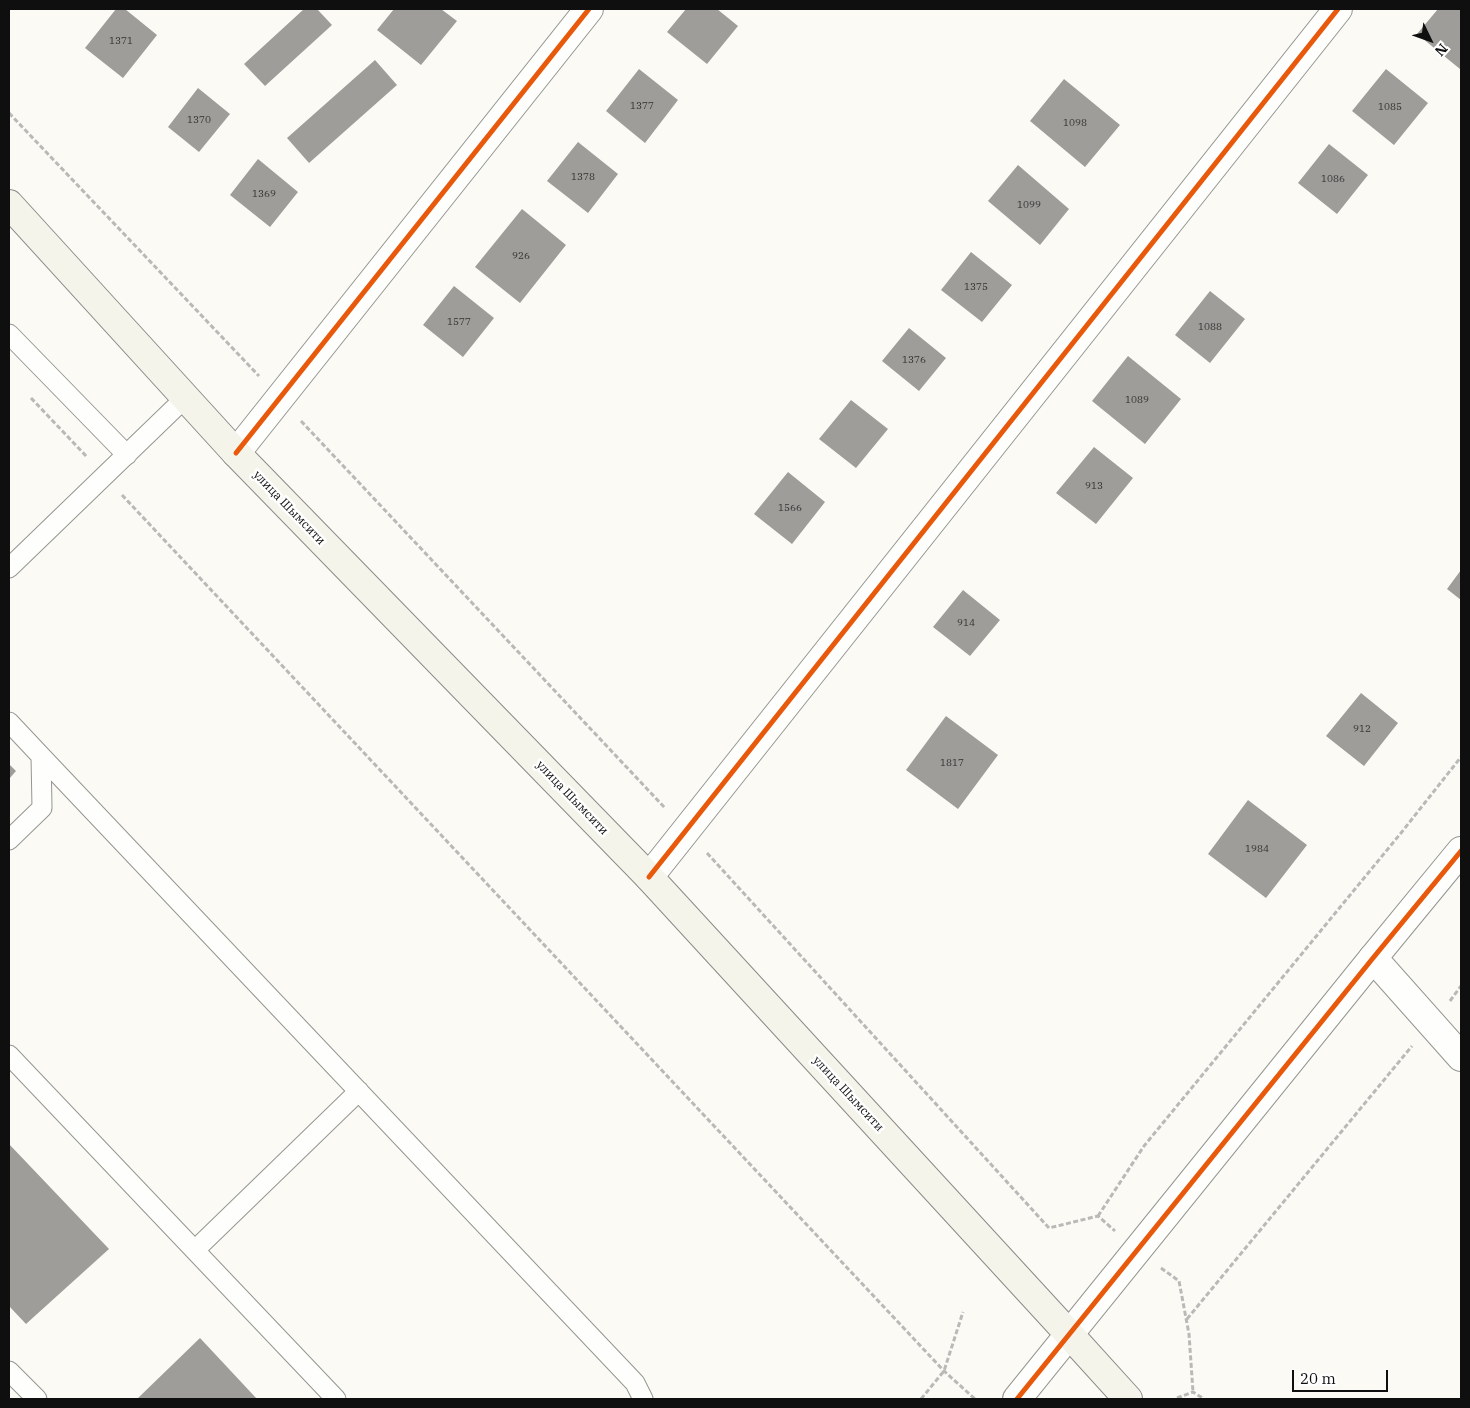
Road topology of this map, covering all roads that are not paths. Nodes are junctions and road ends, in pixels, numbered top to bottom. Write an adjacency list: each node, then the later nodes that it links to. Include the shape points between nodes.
1 (589, 9): 6 (street)
2 (1338, 9): 13 (street)
3 (9, 204): 5 (main road, улица Шымсити)
4 (9, 334): 7 (lane)
5 (185, 398): 6 (main road, улица Шымсити); 7 (lane)
6 (236, 453): 13 (main road, улица Шымсити)
7 (127, 455): 8 (lane)
8 (9, 568)
9 (9, 722): 10 (lane)
10 (41, 756): 11 (lane, via 42,808); 17 (lane)
11 (9, 840)
12 (1461, 851): 14 (street)
13 (649, 877): 19 (main road, улица Шымсити)
14 (1373, 958): 16 (street); 19 (street)
15 (9, 1054): 18 (lane)
16 (1461, 1057)
17 (359, 1090): 18 (lane); 23 (lane, via 635,1383)
18 (195, 1250): 22 (lane)
19 (1070, 1334): 24 (street); 25 (main road, улица Шымсити)
20 (9, 1371): 21 (lane)
21 (37, 1399)
22 (336, 1399)
23 (643, 1399)
24 (1017, 1399)
25 (1128, 1399)

